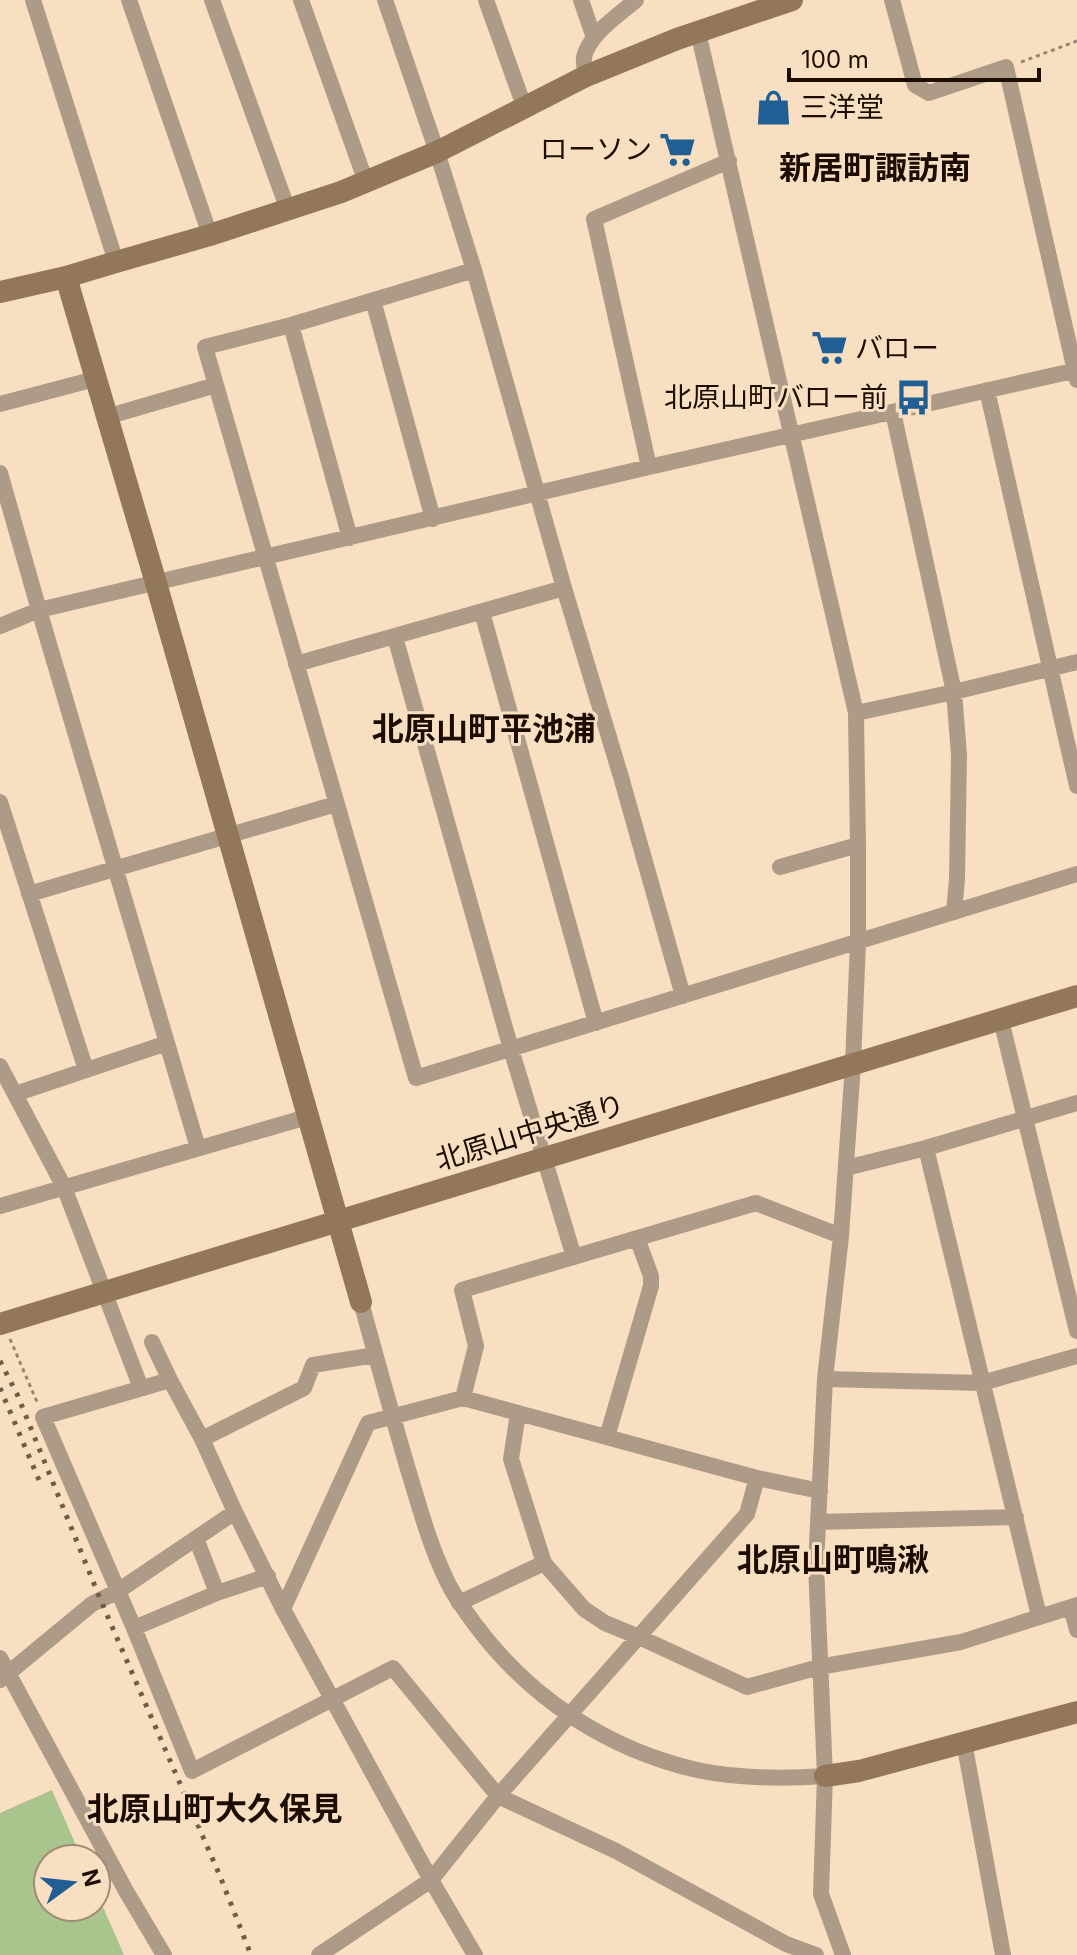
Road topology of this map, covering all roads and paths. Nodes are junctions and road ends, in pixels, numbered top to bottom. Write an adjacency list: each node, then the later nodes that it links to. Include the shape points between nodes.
1 (33, 0): 22 (street)
2 (129, 0): 21 (street)
3 (212, 0): 20 (street)
4 (301, 0): 19 (street)
5 (385, 0): 17 (street)
6 (486, 0): 16 (street)
7 (581, 0): 12 (street)
8 (636, 0): 12 (street)
9 (792, 0): 11 (street)
10 (892, 0): 14 (street, via 915,85 929,93)
11 (698, 32): 15 (street); 18 (street)
12 (594, 38): 15 (street, via 583,61)
13 (1077, 41): 14 (path)
14 (1006, 67): 28 (street)
15 (586, 76): 16 (street)
16 (524, 106): 17 (street)
17 (437, 152): 19 (street); 23 (street)
18 (729, 161): 35 (street); 36 (street, via 594,219)
19 (366, 182): 20 (street)
20 (288, 210): 21 (street)
21 (210, 235): 22 (street)
22 (116, 262): 24 (street)
23 (474, 270): 26 (street); 38 (street)
24 (66, 277): 25 (street); 29 (street)
25 (0, 292)
26 (373, 300): 27 (street); 39 (street)
27 (291, 325): 30 (street, via 205,347); 40 (street)
28 (1076, 374): 31 (street)
29 (95, 379): 32 (street); 34 (street)
30 (216, 385): 34 (street); 41 (street)
31 (987, 390): 33 (street); 50 (street)
32 (0, 404)
33 (893, 412): 35 (street); 51 (street)
34 (106, 417): 42 (street)
35 (792, 435): 36 (street); 52 (street)
36 (649, 467): 38 (street)
37 (0, 473): 44 (street)
38 (537, 494): 39 (street); 43 (street)
39 (433, 519): 40 (street)
40 (350, 538): 41 (street)
41 (267, 558): 42 (street); 49 (street)
42 (156, 583): 44 (street); 56 (street)
43 (564, 588): 45 (street); 64 (street)
44 (39, 610): 46 (street); 58 (street)
45 (482, 612): 47 (street); 67 (street)
46 (0, 626)
47 (395, 637): 49 (street); 69 (street)
48 (1077, 662): 50 (street)
49 (296, 664): 55 (street)
50 (1050, 668): 51 (street); 53 (street)
51 (954, 692): 52 (street); 62 (street, via 959,755)
52 (856, 713): 57 (street)
53 (1077, 786)
54 (0, 802): 61 (street)
55 (336, 804): 56 (street); 69 (street, via 416,1078)
56 (228, 835): 58 (street); 75 (street)
57 (858, 845): 59 (street); 63 (street)
58 (116, 867): 61 (street); 68 (street)
59 (780, 867)
60 (1077, 874): 62 (street)
61 (29, 894): 72 (street)
62 (954, 912): 63 (street)
63 (858, 942): 64 (street); 70 (street)
64 (683, 996): 67 (street)
65 (1077, 996): 66 (street, 北原山中央通り)
66 (1001, 1020): 70 (street, 北原山中央通り); 76 (street)
67 (596, 1023): 69 (street)
68 (167, 1043): 72 (street); 77 (street)
69 (511, 1049): 79 (street)
70 (853, 1064): 79 (street, 北原山中央通り); 80 (street)
71 (0, 1066): 73 (street)
72 (86, 1070): 73 (street)
73 (15, 1094): 81 (street)
74 (1077, 1103): 76 (street)
75 (307, 1117): 77 (street); 83 (street)
76 (1025, 1118): 78 (street); 90 (street)
77 (198, 1148): 81 (street)
78 (926, 1148): 80 (street); 96 (street)
79 (544, 1159): 83 (street, 北原山中央通り); 86 (street)
80 (846, 1168): 84 (street)
81 (64, 1187): 82 (street); 87 (street)
82 (0, 1206)
83 (338, 1221): 87 (street, 北原山中央通り); 88 (street)
84 (841, 1236): 85 (street, via 756,1203); 94 (street)
85 (637, 1238): 86 (street); 102 (street, via 651,1286)
86 (574, 1257): 98 (street, via 462,1290 476,1346)
87 (103, 1292): 89 (street, 北原山中央通り); 97 (street)
88 (361, 1302): 92 (street)
89 (4, 1330): 101 (path)
90 (1077, 1331)
91 (152, 1342): 95 (street)
92 (375, 1355): 100 (street); 103 (street, via 313,1365 304,1388)
93 (1077, 1356): 96 (street)
94 (825, 1379): 96 (street); 105 (street)
95 (170, 1380): 97 (street); 103 (street)
96 (982, 1383): 107 (street)
97 (141, 1388): 101 (street)
98 (463, 1398): 99 (street); 100 (street)
99 (518, 1413): 102 (street); 110 (street, via 511,1459)
100 (392, 1416): 114 (street, via 426,1532); 116 (street, via 368,1423)
101 (43, 1417): 112 (street)
102 (607, 1437): 104 (street)
103 (202, 1439): 106 (street)
104 (757, 1478): 105 (street); 120 (street, via 747,1514)
105 (820, 1491): 108 (street)
106 (235, 1512): 109 (street); 111 (street)
107 (1016, 1517): 108 (street); 117 (street)
108 (818, 1522): 122 (street)
109 (196, 1538): 112 (street); 113 (street)
110 (544, 1563): 114 (street); 120 (street, via 584,1609)
111 (268, 1576): 113 (street); 116 (street)
112 (118, 1591): 118 (street); 123 (street, via 92,1604)
113 (217, 1593): 118 (street)
114 (459, 1603): 126 (street, via 514,1671)
115 (1074, 1606): 117 (street); 119 (street)
116 (283, 1609): 124 (street)
117 (1039, 1616): 122 (street, via 961,1642)
118 (134, 1628): 124 (street, via 192,1771)
119 (1077, 1630)
120 (639, 1637): 122 (street, via 747,1687); 126 (street)
121 (0, 1658): 123 (street)
122 (819, 1667): 128 (street)
123 (4, 1678): 131 (street)
124 (332, 1699): 129 (street, via 393,1668); 130 (street)
125 (1077, 1712): 127 (street)
126 (571, 1715): 128 (street, via 633,1749 698,1770 747,1777); 129 (street)
127 (964, 1742): 128 (street); 136 (street)
128 (825, 1776): 135 (street, via 821,1894)
129 (498, 1796): 130 (street); 134 (street)
130 (431, 1880): 132 (street); 133 (street)
131 (164, 1955)
132 (319, 1955)
133 (475, 1955)
134 (816, 1955)
135 (843, 1955)
136 (1003, 1955)

